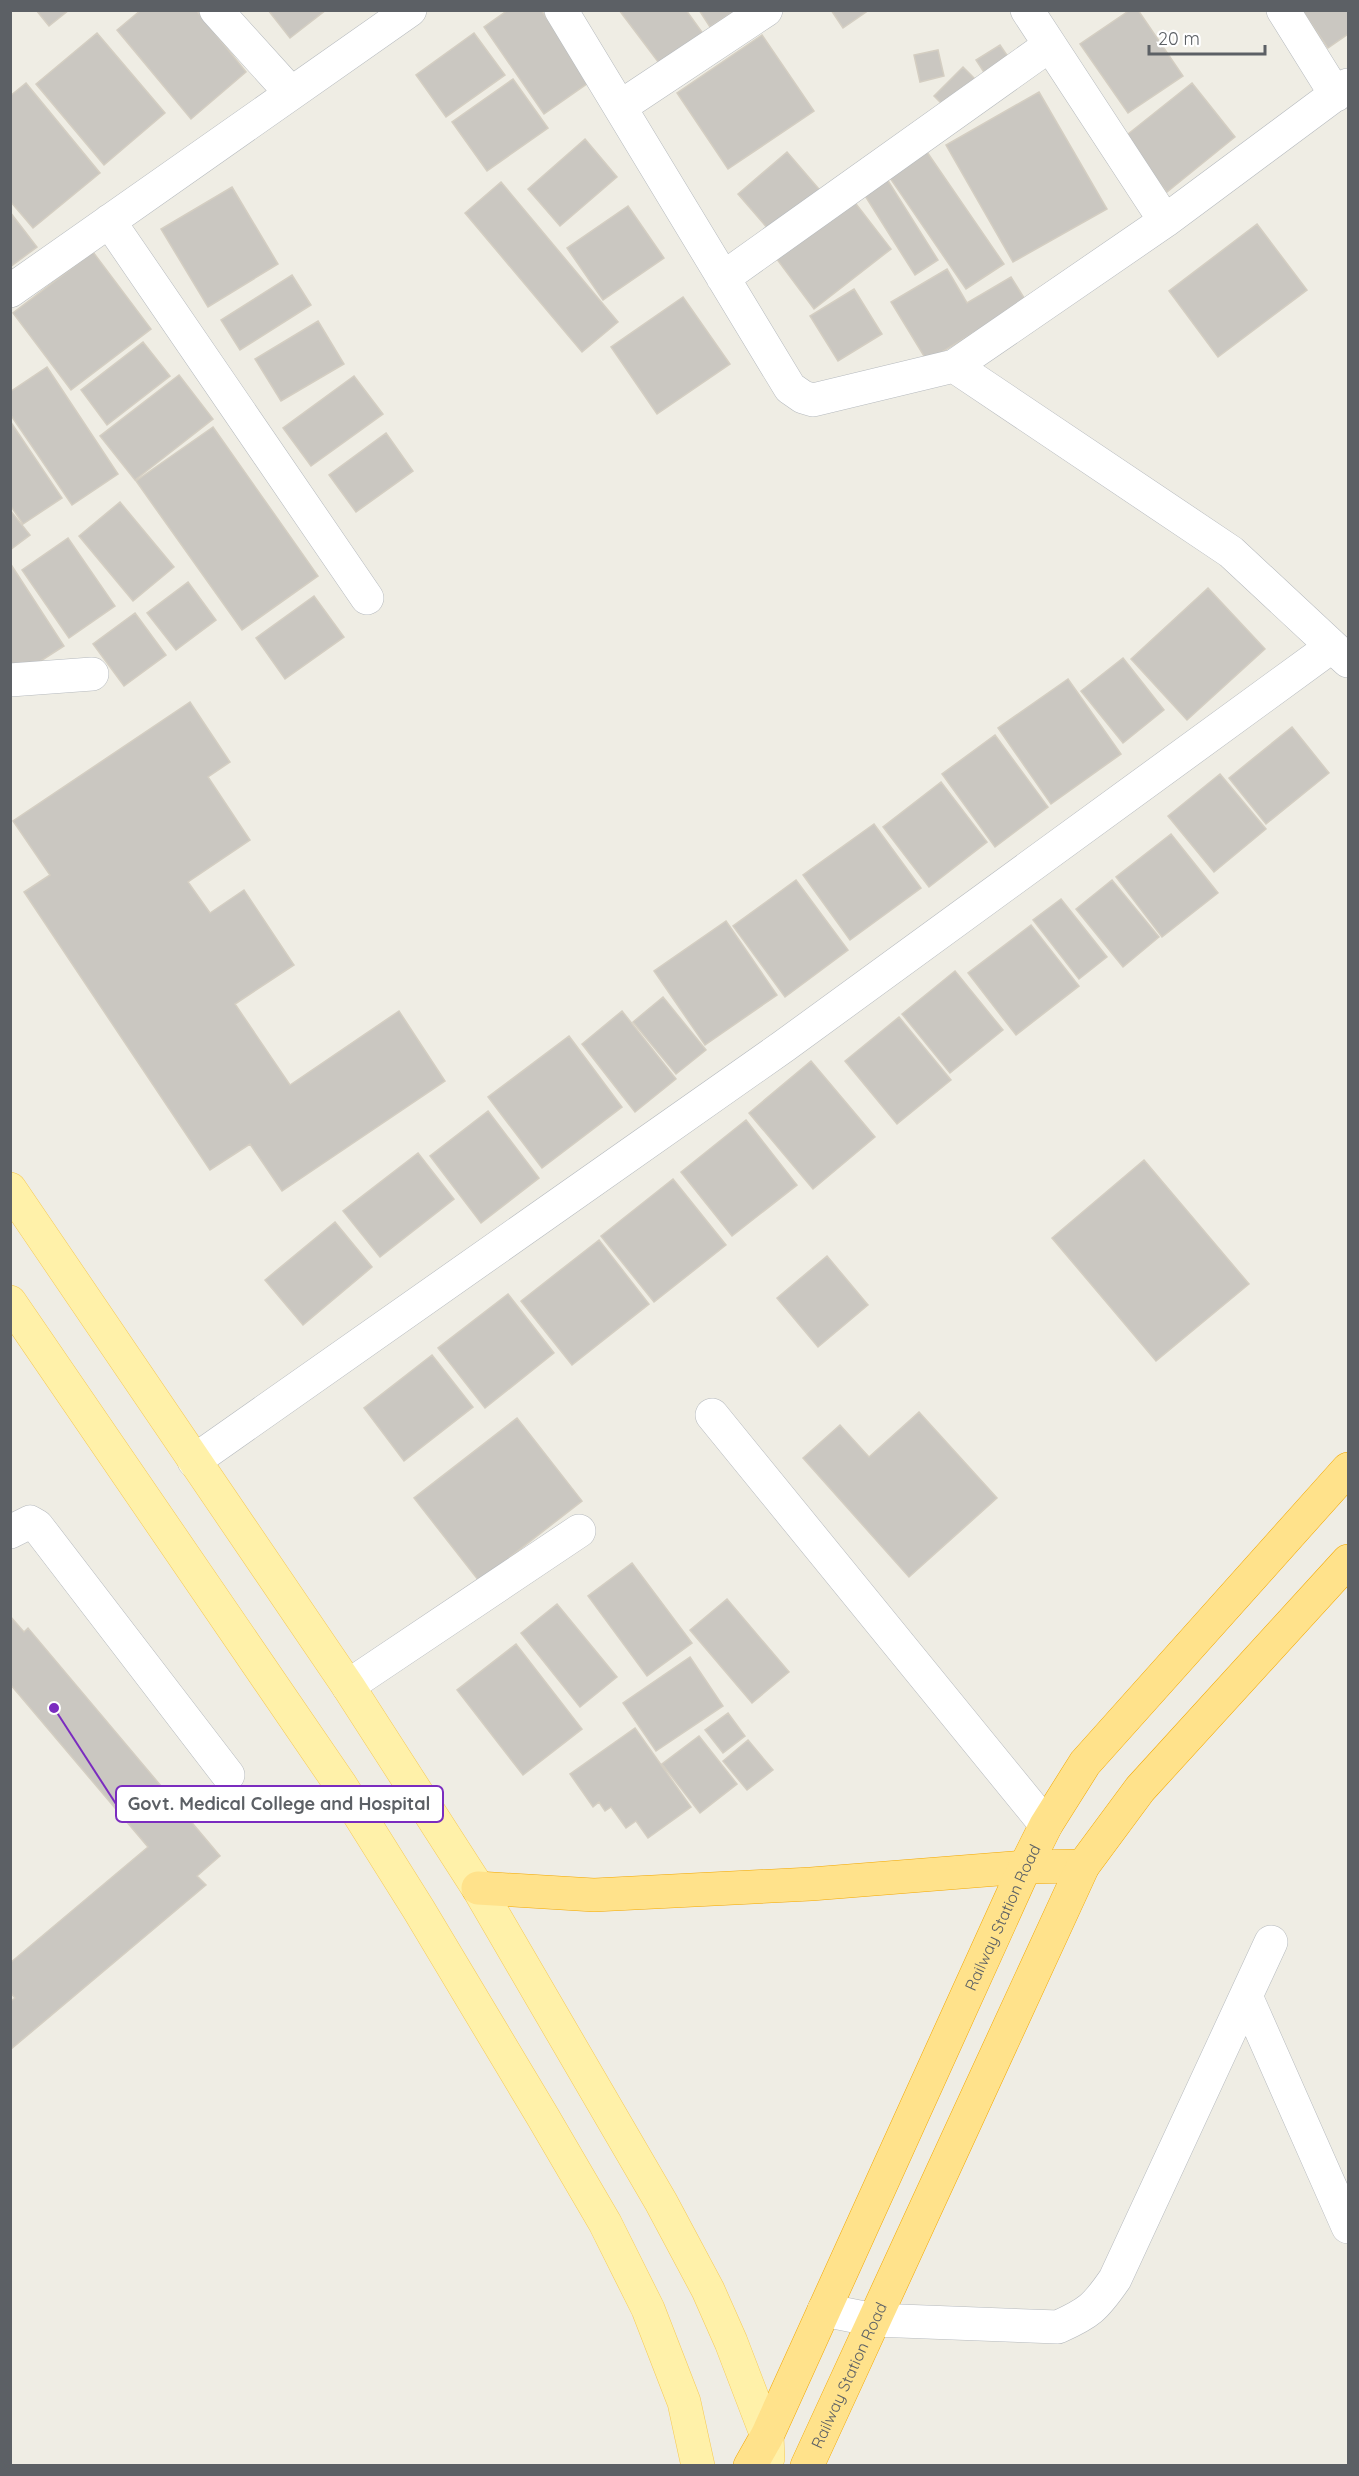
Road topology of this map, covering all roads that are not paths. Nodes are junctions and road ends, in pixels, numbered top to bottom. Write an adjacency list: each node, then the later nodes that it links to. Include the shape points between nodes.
1 (216, 10): 9 (street)
2 (410, 10): 9 (street)
3 (561, 10): 10 (street)
4 (766, 10): 10 (street)
5 (1027, 10): 7 (street)
6 (1283, 10): 8 (street)
7 (1050, 45): 11 (street); 13 (street)
8 (1342, 90): 11 (street)
9 (291, 93): 12 (street)
10 (620, 107): 13 (street)
11 (1166, 220): 15 (street)
12 (109, 221): 14 (street); 16 (street)
13 (723, 278): 15 (street, via 790,388 802,397 822,399)
14 (10, 291)
15 (954, 366): 17 (street, via 1231,552)
16 (367, 598)
17 (1340, 654): 23 (street)
18 (92, 674): 19 (street)
19 (10, 680)
20 (10, 1189): 23 (main road)
21 (10, 1302): 40 (main road, via 340,1784 549,2126 605,2223 648,2309 684,2402)
22 (712, 1415): 30 (street)
23 (194, 1461): 28 (main road)
24 (1348, 1469): 30 (highway, Railway Station Road, via 1085,1763)
25 (579, 1531): 28 (street)
26 (10, 1532): 29 (street, via 30,1522 37,1526)
27 (1348, 1560): 31 (highway, Railway Station Road, via 1140,1789)
28 (348, 1686): 33 (main road)
29 (228, 1775)
30 (1046, 1825): 32 (highway, Railway Station Road)
31 (1083, 1866): 32 (highway); 38 (highway, Railway Station Road)
32 (1024, 1867): 33 (highway, via 811,1884 594,1895); 37 (highway, Railway Station Road)
33 (478, 1888): 39 (main road, via 698,2271 731,2342)
34 (1271, 1942): 35 (street)
35 (1246, 1996): 36 (street); 38 (street, via 1114,2279 1086,2315 1058,2327)
36 (1348, 2227)
37 (824, 2310): 38 (street); 39 (highway, Railway Station Road)
38 (874, 2320): 42 (highway, Railway Station Road)
39 (767, 2451): 41 (highway, Railway Station Road)
40 (698, 2466)
41 (750, 2466)
42 (807, 2466)

